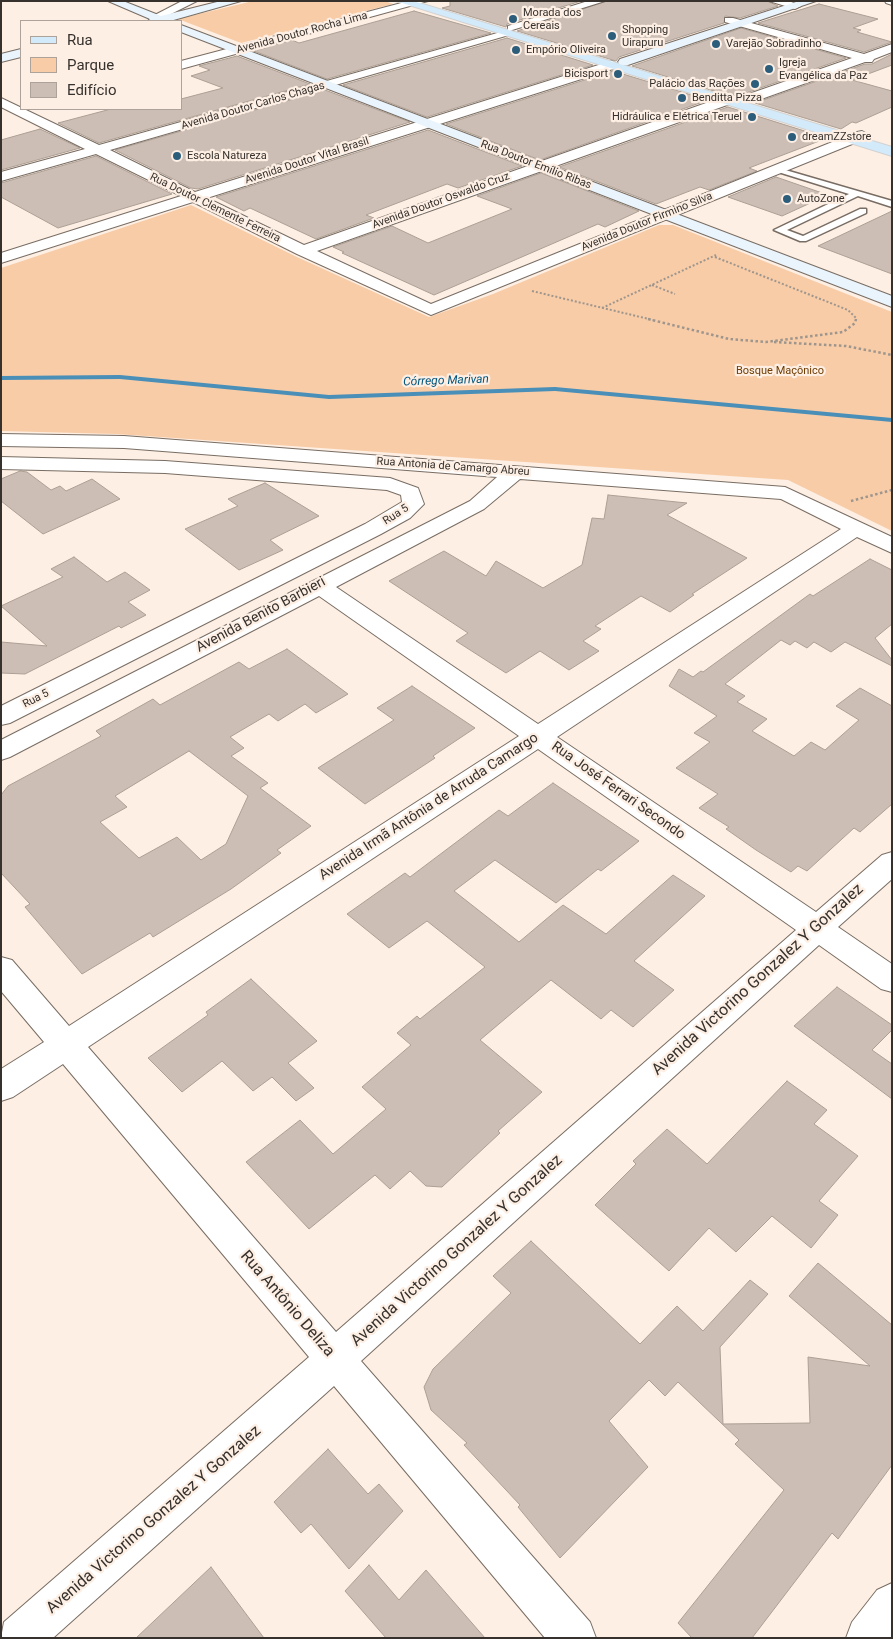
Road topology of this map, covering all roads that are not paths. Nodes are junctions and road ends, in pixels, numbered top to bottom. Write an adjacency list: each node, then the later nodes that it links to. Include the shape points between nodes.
1 (113, 1): 8 (street)
2 (192, 1): 8 (street)
3 (236, 1): 8 (street)
4 (600, 1): 12 (street, Avenida Doutor Carlos Chagas)
5 (811, 1): 7 (street, Avenida Doutor Vital Brasil)
6 (416, 2): 12 (main road); 14 (street, Avenida Doutor Rocha Lima)
7 (785, 3): 9 (street, Avenida Doutor Vital Brasil); 10 (street, Avenida Doutor Vital Brasil)
8 (158, 20)
9 (729, 20): 10 (street); 18 (street, Avenida Doutor Vital Brasil)
10 (742, 24): 17 (street); 18 (street, Avenida Doutor Vital Brasil)
11 (182, 28): 14 (street, Rua Doutor Emílio Ribas)
12 (508, 30): 18 (main road); 21 (street, Avenida Doutor Carlos Chagas)
13 (892, 48): 17 (street, Avenida Doutor Oswaldo Cruz)
14 (237, 50): 20 (street, Avenida Doutor Rocha Lima); 21 (street, Rua Doutor Emílio Ribas)
15 (20, 53): 16 (street)
16 (1, 58)
17 (865, 58): 19 (street); 22 (street, Avenida Doutor Oswaldo Cruz)
18 (615, 61): 22 (main road); 23 (main road); 25 (street, Avenida Doutor Vital Brasil)
19 (883, 63)
20 (182, 65)
21 (327, 85): 25 (street, Rua Doutor Emílio Ribas); 28 (street, Avenida Doutor Carlos Chagas)
22 (748, 98): 23 (street, Avenida Doutor Oswaldo Cruz); 26 (main road)
23 (728, 100): 26 (main road); 29 (street, Avenida Doutor Oswaldo Cruz)
24 (10, 108): 28 (street, Rua Doutor Clemente Ferreira)
25 (427, 123): 29 (street, Rua Doutor Emílio Ribas); 33 (street, Avenida Doutor Vital Brasil)
26 (857, 137): 27 (main road); 30 (street, Avenida Doutor Firmino Silva)
27 (890, 148)
28 (97, 150): 31 (street, Avenida Doutor Carlos Chagas); 33 (street, Rua Doutor Clemente Ferreira)
29 (537, 166): 36 (street, Rua Doutor Emílio Ribas); 37 (street, Avenida Doutor Oswaldo Cruz)
30 (778, 169): 32 (lane, via 828,186); 36 (street, Avenida Doutor Firmino Silva)
31 (1, 178)
32 (858, 192): 34 (lane); 35 (lane)
33 (193, 198): 37 (street, Rua Doutor Clemente Ferreira); 38 (street, Avenida Doutor Vital Brasil)
34 (837, 202): 34 (lane, via 863,211 803,239 779,230)
35 (892, 204)
36 (664, 214): 39 (street, Rua Doutor Emílio Ribas); 40 (street, Avenida Doutor Firmino Silva)
37 (303, 251): 40 (street, Rua Doutor Clemente Ferreira)
38 (1, 258)
39 (892, 302)
40 (431, 310)
41 (1, 440): 43 (street, Rua Antonia de Camargo Abreu, via 124,442)
42 (1, 463): 47 (street, Rua 5, via 164,467 390,484 410,492 413,504 373,529)
43 (515, 472): 44 (street, Rua Antonia de Camargo Abreu, via 785,493); 46 (street, Avenida Benito Barbieri, via 477,505)
44 (857, 528): 45 (street, Rua Antonia de Camargo Abreu); 48 (street, Avenida Irmã Antônia de Arruda Camargo)
45 (892, 546)
46 (318, 585): 48 (street, Rua José Ferrari Secondo); 49 (street, Avenida Benito Barbieri)
47 (1, 717)
48 (538, 735): 51 (street, Rua José Ferrari Secondo); 54 (street, Avenida Irmã Antônia de Arruda Camargo)
49 (1, 751)
50 (892, 862): 51 (street, Avenida Victorino Gonzalez Y Gonzalez)
51 (816, 928): 53 (street, Rua José Ferrari Secondo); 56 (street, Avenida Victorino Gonzalez Y Gonzalez)
52 (1, 969): 54 (street, Rua Antônio Deliza)
53 (892, 980)
54 (66, 1046): 55 (street, Avenida Irmã Antônia de Arruda Camargo); 56 (street, Rua Antônio Deliza)
55 (1, 1087)
56 (335, 1360): 58 (street, Avenida Victorino Gonzalez Y Gonzalez); 59 (street, Rua Antônio Deliza)
57 (892, 1606): 60 (street)
58 (20, 1638)
59 (574, 1638)
60 (868, 1638)

